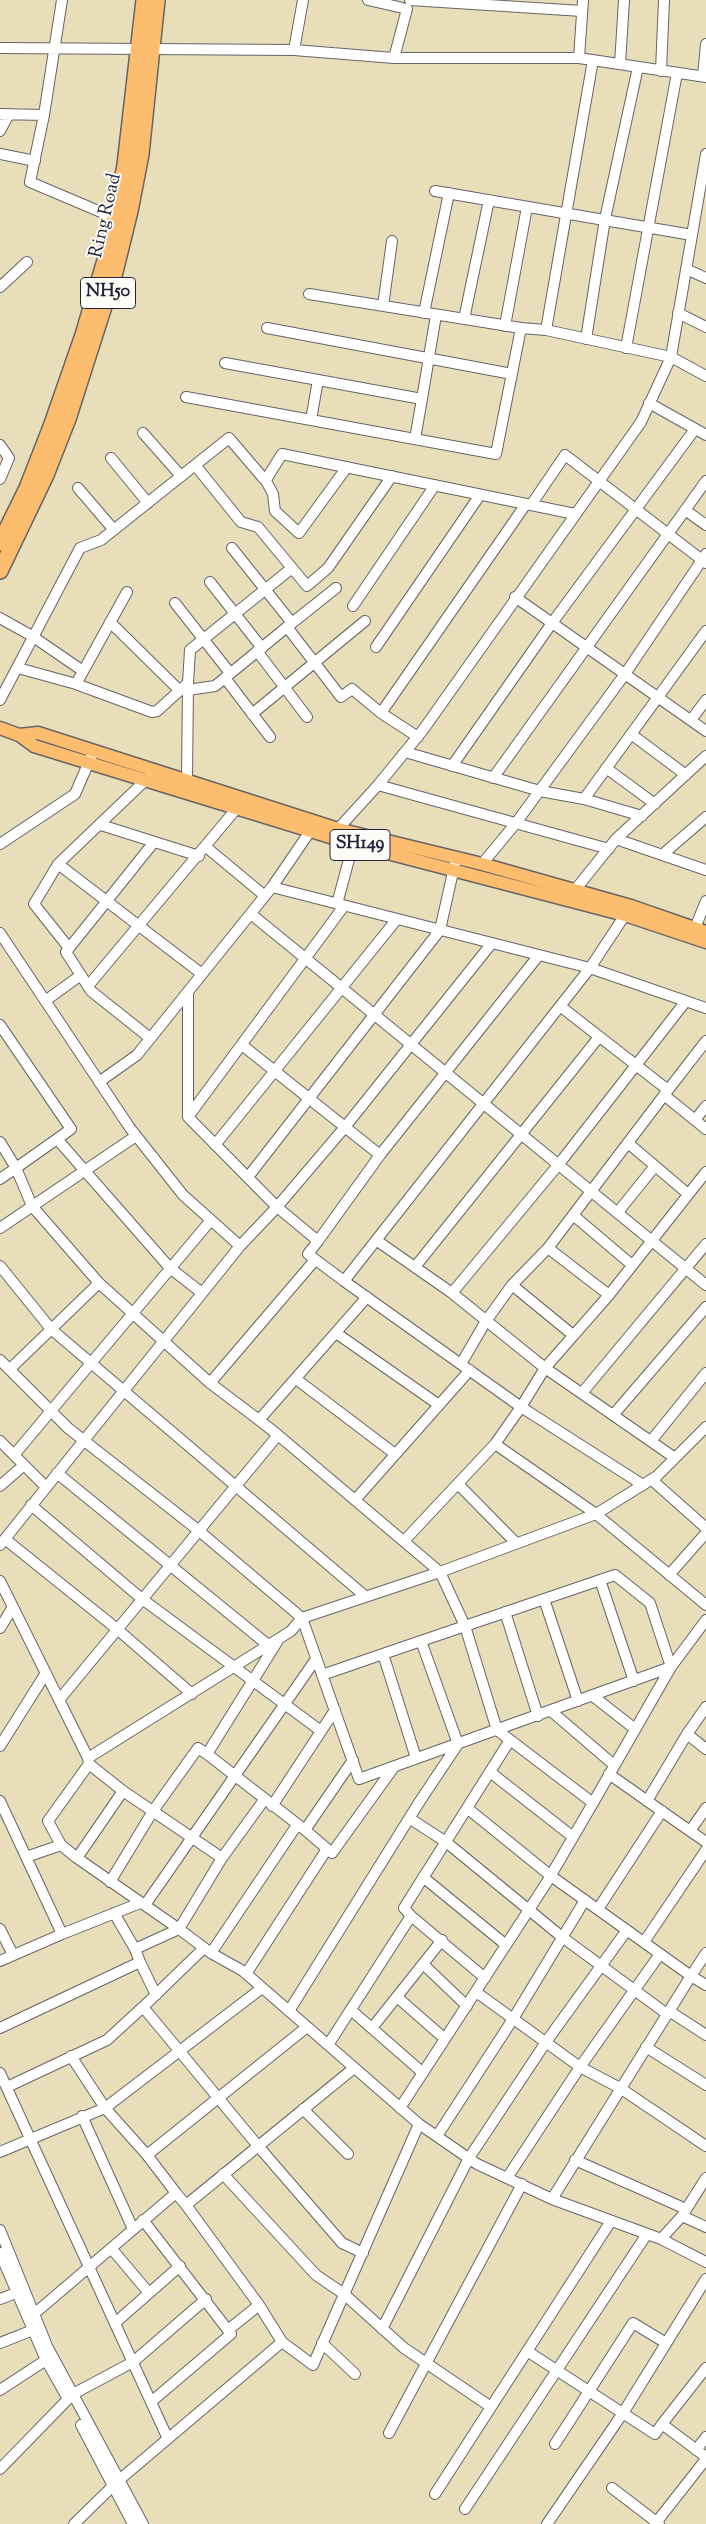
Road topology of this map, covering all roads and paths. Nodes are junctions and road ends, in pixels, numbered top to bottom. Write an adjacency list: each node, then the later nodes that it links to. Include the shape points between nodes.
1 (62, 0): 12 (street)
2 (144, 0): 14 (highway, Ring Road / NH50)
3 (157, 0): 14 (highway, Ring Road / NH50)
4 (304, 0): 13 (street)
5 (368, 0): 8 (street)
6 (624, 0): 18 (street)
7 (664, 0): 20 (street)
8 (409, 3): 9 (street); 15 (street)
9 (583, 5): 16 (street)
10 (706, 44): 22 (street)
11 (0, 48): 12 (street)
12 (55, 49): 14 (street); 24 (street)
13 (294, 50): 14 (street); 15 (street)
14 (145, 51): 34 (highway, Ring Road / NH50); 95 (highway, Ring Road / NH50, via 141,154 115,272 68,419 46,475)
15 (394, 58): 16 (street)
16 (579, 58): 17 (street)
17 (593, 60): 18 (street); 33 (street)
18 (620, 64): 19 (street)
19 (638, 67): 20 (street); 35 (street)
20 (661, 71): 21 (street)
21 (677, 73): 22 (street); 36 (street)
22 (705, 76)
23 (4, 114): 24 (street); 25 (street)
24 (44, 114): 28 (street)
25 (0, 131)
26 (0, 154): 28 (street)
27 (706, 154): 37 (street)
28 (35, 161): 34 (street, via 30,182)
29 (435, 191): 30 (street)
30 (449, 194): 31 (street); 45 (street)
31 (489, 200): 32 (street); 48 (street)
32 (527, 207): 33 (street); 49 (street)
33 (566, 213): 35 (street); 53 (street)
34 (115, 218): 91 (highway, Ring Road / NH50, via 83,335 52,424 27,488)
35 (605, 219): 36 (street); 54 (street)
36 (649, 226): 37 (street); 55 (street)
37 (692, 234): 40 (street)
38 (392, 242): 44 (street)
39 (26, 262): 42 (street)
40 (686, 269): 41 (street); 46 (street)
41 (706, 278)
42 (0, 287)
43 (309, 294): 44 (street)
44 (383, 306): 45 (street)
45 (424, 313): 47 (street)
46 (678, 313): 50 (street); 57 (street)
47 (436, 315): 48 (street); 56 (street)
48 (464, 319): 49 (street)
49 (505, 326): 52 (street)
50 (706, 327)
51 (267, 328): 56 (street)
52 (521, 328): 53 (street); 59 (street)
53 (546, 330): 54 (street)
54 (586, 339): 55 (street)
55 (626, 348): 57 (street)
56 (429, 357): 59 (street); 63 (street)
57 (671, 357): 60 (street); 64 (street)
58 (225, 363): 61 (street)
59 (512, 374): 69 (street, via 496,454)
60 (706, 376)
61 (318, 380): 63 (street); 65 (street)
62 (186, 397): 65 (street)
63 (422, 399): 69 (street)
64 (649, 403): 66 (street); 79 (street, via 641,422)
65 (311, 420): 69 (street)
66 (695, 428): 68 (street); 85 (street)
67 (143, 433): 74 (street)
68 (706, 435)
69 (415, 439)
70 (0, 445): 76 (street, via 9,458)
71 (111, 458): 83 (street)
72 (195, 465): 74 (street); 77 (street, via 229,438); 94 (street, via 241,522 258,527)
73 (347, 467): 75 (street); 77 (street, via 282,454); 77 (street, via 299,534 274,510 272,494)
74 (181, 476): 83 (street)
75 (392, 476): 80 (street); 94 (street, via 328,568 307,586)
76 (0, 478)
77 (265, 479)
78 (706, 481): 86 (street)
79 (597, 482): 84 (street, via 565,455); 85 (street); 87 (street)
80 (435, 485): 82 (street); 102 (street)
81 (78, 488): 89 (street)
82 (480, 495): 84 (street); 113 (street)
83 (148, 502): 89 (street)
84 (528, 505): 87 (street); 126 (street)
85 (634, 510): 90 (street); 107 (street)
86 (685, 510): 88 (street); 90 (street)
87 (574, 514): 100 (street)
88 (706, 525)
89 (114, 530): 110 (street, via 101,540 80,548)
90 (667, 534): 93 (street); 112 (street)
91 (0, 542)
92 (232, 548): 98 (street)
93 (705, 559): 118 (street)
94 (292, 568): 98 (street)
95 (0, 571)
96 (210, 582): 103 (street)
97 (336, 588): 108 (street)
98 (265, 589): 103 (street); 108 (street)
99 (127, 592): 106 (street)
100 (515, 597): 107 (street); 133 (street)
101 (175, 603): 111 (street)
102 (353, 606)
103 (235, 614): 111 (street); 114 (street)
104 (0, 618): 110 (street)
105 (365, 621): 115 (street)
106 (110, 622): 117 (street); 121 (street)
107 (552, 623): 112 (street); 138 (street)
108 (290, 625): 114 (street); 115 (street)
109 (706, 631): 123 (street)
110 (32, 636): 116 (street); 117 (street)
111 (204, 639): 119 (street); 121 (street, via 189,652)
112 (585, 646): 118 (street); 142 (street)
113 (376, 647)
114 (259, 650): 119 (street); 122 (street)
115 (315, 663): 122 (street); 126 (street, via 341,697 352,688)
116 (18, 668): 120 (street); 124 (street)
117 (83, 671): 120 (street)
118 (625, 674): 123 (street); 146 (street)
119 (228, 676): 121 (street, via 215,686); 127 (street)
120 (76, 684): 121 (street, via 152,712)
121 (185, 688): 144 (street)
122 (285, 688): 127 (street); 128 (street)
123 (658, 697): 129 (street); 132 (street)
124 (0, 700)
125 (706, 700): 129 (street)
126 (381, 713): 133 (street)
127 (252, 714): 134 (street)
128 (307, 716)
129 (691, 720): 131 (street)
130 (0, 728): 136 (main road, SH149, via 19,735 38,732)
131 (706, 731)
132 (632, 734): 139 (street); 141 (street)
133 (418, 737): 135 (street)
134 (270, 738)
135 (405, 752): 138 (street); 145 (street)
136 (91, 755): 140 (main road, SH149); 143 (main road, SH149); 159 (street, via 75,794)
137 (706, 756): 141 (street)
138 (452, 766): 142 (street)
139 (606, 768): 147 (street); 148 (street)
140 (156, 770): 143 (street); 144 (main road, SH149)
141 (686, 775): 148 (street)
142 (493, 778): 146 (street)
143 (146, 780): 149 (main road, SH149); 153 (street)
144 (187, 780): 154 (main road, SH149)
145 (378, 785): 152 (street); 154 (street)
146 (540, 791): 147 (street); 152 (street)
147 (584, 799): 150 (street)
148 (655, 804): 150 (street)
149 (237, 808): 155 (main road, SH149); 160 (street)
150 (642, 816): 157 (street)
151 (706, 818): 162 (street)
152 (516, 823): 161 (street); 166 (street)
153 (101, 825): 158 (street); 165 (street)
154 (338, 829): 156 (main road, SH149)
155 (311, 830): 156 (main road, SH149); 169 (street)
156 (355, 839): 164 (main road, SH149); 172 (street)
157 (616, 840): 161 (street); 162 (street)
158 (154, 842): 163 (street); 170 (street)
159 (0, 844)
160 (206, 847): 163 (street); 169 (street)
161 (609, 849): 168 (street)
162 (662, 855): 167 (street)
163 (198, 856): 176 (street)
164 (456, 863): 166 (main road, SH149); 173 (main road, SH149); 177 (street)
165 (58, 864): 170 (street); 182 (street, via 34,904)
166 (482, 864): 168 (main road, SH149)
167 (706, 870)
168 (575, 890): 173 (main road, SH149)
169 (268, 892): 172 (street); 174 (street)
170 (106, 901): 176 (street); 182 (street)
171 (706, 901): 178 (street)
172 (340, 905): 175 (street); 184 (street)
173 (628, 910): 178 (main road, SH149); 180 (main road, SH149); 185 (street)
174 (250, 914): 184 (street); 186 (street)
175 (397, 919): 177 (street); 189 (street)
176 (138, 925): 186 (street); 188 (street)
177 (440, 930): 181 (street); 195 (street)
178 (701, 930)
179 (0, 933): 191 (street)
180 (706, 942)
181 (492, 943): 183 (street); 201 (street)
182 (69, 948): 187 (street, via 66,952)
183 (539, 955): 185 (street); 204 (street)
184 (306, 959): 189 (street); 200 (street)
185 (590, 968): 192 (street); 193 (street)
186 (202, 974): 190 (street)
187 (81, 975): 188 (street); 191 (street)
188 (88, 986): 198 (street)
189 (342, 989): 195 (street); 203 (street)
190 (188, 992): 198 (street); 210 (street)
191 (45, 1001): 205 (street)
192 (686, 1001): 194 (street); 202 (street)
193 (560, 1006): 197 (street); 208 (street)
194 (706, 1008)
195 (375, 1015): 201 (street); 207 (street)
196 (0, 1025): 216 (street, via 71,1129)
197 (599, 1037): 202 (street); 214 (street)
198 (150, 1038): 205 (street, via 137,1055)
199 (706, 1040): 206 (street)
200 (242, 1045): 203 (street); 210 (street)
201 (411, 1045): 204 (street); 212 (street)
202 (636, 1065): 206 (street); 221 (street)
203 (276, 1070): 207 (street); 219 (street)
204 (444, 1072): 208 (street); 220 (street)
205 (99, 1082): 215 (street)
206 (666, 1092): 211 (street); 218 (street)
207 (310, 1098): 212 (street); 226 (street)
208 (483, 1104): 214 (street); 236 (street)
209 (706, 1106): 211 (street)
210 (188, 1117): 219 (street)
211 (695, 1120): 213 (street)
212 (345, 1127): 220 (street); 231 (street)
213 (706, 1129)
214 (522, 1134): 221 (street); 245 (street)
215 (136, 1136): 224 (street); 234 (street, via 183,1195)
216 (57, 1139): 223 (street); 224 (street)
217 (0, 1142): 223 (street)
218 (628, 1144): 222 (street); 228 (street)
219 (215, 1145): 226 (street)
220 (380, 1155): 238 (street)
221 (559, 1164): 228 (street); 253 (street)
222 (655, 1166): 229 (street); 232 (street)
223 (16, 1168): 227 (street); 230 (street)
224 (83, 1171): 230 (street); 246 (street)
225 (706, 1172): 229 (street)
226 (248, 1177): 231 (street)
227 (0, 1179)
228 (592, 1191): 232 (street); 233 (street)
229 (688, 1194): 237 (street)
230 (32, 1206): 235 (street); 249 (street)
231 (277, 1206): 238 (street); 240 (street)
232 (618, 1212): 237 (street)
233 (573, 1215): 241 (street); 244 (street)
234 (211, 1220): 240 (street); 246 (street)
235 (0, 1228)
236 (376, 1240): 245 (street); 248 (street)
237 (652, 1240): 244 (street); 247 (street)
238 (318, 1241): 242 (street, via 308,1254)
239 (706, 1244): 247 (street)
240 (240, 1246): 252 (street)
241 (548, 1248): 250 (street); 254 (street)
242 (316, 1260): 248 (street); 271 (street)
243 (0, 1266): 259 (street)
244 (632, 1266): 254 (street)
245 (415, 1267): 253 (street)
246 (170, 1268): 252 (street); 257 (street)
247 (686, 1268): 251 (street); 273 (street)
248 (344, 1281): 255 (street)
249 (99, 1283): 257 (street); 259 (street)
250 (512, 1285): 258 (street); 261 (street)
251 (706, 1285)
252 (202, 1293): 262 (street)
253 (452, 1293): 258 (street)
254 (608, 1296): 261 (street)
255 (367, 1297): 260 (street); 265 (street)
256 (706, 1307): 277 (street)
257 (132, 1313): 262 (street); 264 (street)
258 (486, 1321): 265 (street); 266 (street)
259 (51, 1329): 264 (street); 267 (street)
260 (336, 1333): 270 (street); 274 (street)
261 (573, 1335): 266 (street)
262 (162, 1342): 271 (street); 272 (street)
263 (0, 1360): 267 (street)
264 (91, 1362): 272 (street); 276 (street)
265 (461, 1364): 268 (street)
266 (546, 1368): 273 (street); 275 (street)
267 (10, 1369): 276 (street)
268 (470, 1370): 274 (street); 275 (street)
269 (706, 1374): 283 (street)
270 (296, 1379): 278 (street); 285 (street)
271 (210, 1383): 278 (street)
272 (123, 1390): 281 (street); 291 (street)
273 (582, 1392): 277 (street)
274 (439, 1405): 285 (street)
275 (521, 1407): 284 (street); 290 (street)
276 (51, 1411): 281 (street); 286 (street)
277 (614, 1414): 283 (street)
278 (259, 1420): 280 (street)
279 (706, 1427): 287 (street)
280 (278, 1435): 291 (street); 295 (street)
281 (83, 1440): 289 (street); 299 (street)
282 (0, 1441): 286 (street)
283 (651, 1441): 287 (street)
284 (496, 1444): 292 (street); 297 (street)
285 (395, 1454): 295 (street)
286 (14, 1456): 288 (street)
287 (675, 1458): 290 (street)
288 (24, 1465): 293 (street); 294 (street)
289 (56, 1473): 294 (street); 304 (street)
290 (648, 1482): 297 (street); 298 (street)
291 (236, 1484): 299 (street); 309 (street)
292 (458, 1484): 301 (street); 303 (street)
293 (0, 1486)
294 (46, 1486): 296 (street)
295 (355, 1500): 301 (street)
296 (32, 1505): 302 (street); 310 (street)
297 (596, 1514): 303 (street); 306 (street)
298 (706, 1528)
299 (198, 1530): 304 (street); 315 (street)
300 (706, 1533): 306 (street)
301 (404, 1541): 305 (street)
302 (2, 1542): 319 (street)
303 (516, 1543): 305 (street)
304 (168, 1566): 310 (street); 322 (street)
305 (440, 1572): 309 (street); 317 (street)
306 (669, 1575): 312 (street)
307 (600, 1580): 311 (street); 326 (street, via 615,1575 650,1603); 330 (street)
308 (0, 1581): 313 (street)
309 (365, 1596): 315 (street)
310 (142, 1599): 319 (street); 325 (street)
311 (544, 1599): 314 (street); 334 (street)
312 (706, 1605)
313 (13, 1606): 318 (street); 327 (street)
314 (505, 1612): 317 (street); 339 (street)
315 (302, 1618): 320 (street, via 291,1631); 324 (street)
316 (706, 1620): 326 (street)
317 (464, 1626): 321 (street); 341 (street)
318 (0, 1628)
319 (117, 1630): 331 (street); 333 (street)
320 (278, 1639): 322 (street); 329 (street)
321 (421, 1641): 323 (street); 345 (street)
322 (268, 1645): 325 (street)
323 (383, 1654): 328 (street); 349 (street)
324 (316, 1659): 328 (street); 335 (street)
325 (233, 1667): 329 (street); 331 (street)
326 (670, 1667): 330 (street); 340 (street)
327 (46, 1673): 333 (street); 346 (street)
328 (322, 1675): 337 (street)
329 (252, 1681): 335 (street); 348 (street)
330 (634, 1681): 332 (street)
331 (192, 1694): 351 (street)
332 (593, 1696): 334 (street); 340 (street)
333 (59, 1700): 351 (street)
334 (578, 1701): 338 (street)
335 (285, 1705): 342 (street); 355 (street)
336 (706, 1707): 343 (street)
337 (335, 1710): 342 (street); 350 (street)
338 (551, 1712): 339 (street); 353 (street)
339 (538, 1716): 341 (street)
340 (635, 1729): 353 (street)
341 (497, 1730): 344 (street); 345 (street)
342 (321, 1731): 360 (street)
343 (687, 1734): 347 (street); 358 (street)
344 (510, 1740): 354 (street); 359 (street)
345 (458, 1744): 349 (street); 365 (street)
346 (0, 1746)
347 (706, 1749)
348 (207, 1754): 355 (street); 363 (street, via 198,1748)
349 (416, 1758): 352 (street)
350 (353, 1760): 352 (street, via 359,1779); 366 (street)
351 (88, 1761): 356 (street); 372 (street, via 48,1821)
352 (394, 1766): 373 (street, via 332,1853)
353 (611, 1770): 358 (street); 359 (street)
354 (490, 1772): 361 (street); 369 (street)
355 (235, 1778): 360 (street); 368 (street)
356 (124, 1791): 363 (street); 376 (street)
357 (0, 1801): 375 (street)
358 (647, 1801): 364 (street)
359 (592, 1802): 369 (street)
360 (268, 1803): 366 (street); 377 (street)
361 (467, 1808): 370 (street); 378 (street)
362 (706, 1808): 367 (street)
363 (153, 1811): 368 (street); 380 (street)
364 (662, 1811): 367 (street); 383 (street)
365 (409, 1818): 370 (street); 416 (street)
366 (301, 1828): 373 (street); 396 (street)
367 (690, 1831): 371 (street)
368 (190, 1837): 377 (street); 382 (street)
369 (573, 1837): 378 (street)
370 (446, 1842): 379 (street); 384 (street)
371 (706, 1842)
372 (61, 1845): 375 (street); 376 (street)
373 (327, 1849): 404 (street)
374 (706, 1850): 393 (street)
375 (26, 1858): 390 (street)
376 (77, 1858): 380 (street)
377 (222, 1858): 387 (street)
378 (551, 1876): 381 (street); 384 (street)
379 (423, 1877): 386 (street, via 404,1908); 394 (street)
380 (110, 1882): 382 (street)
381 (585, 1900): 383 (street); 391 (street)
382 (142, 1904): 385 (street); 387 (street)
383 (598, 1909): 389 (street)
384 (529, 1911): 391 (street); 394 (street)
385 (114, 1913): 390 (street); 395 (street)
386 (412, 1916): 392 (street); 415 (street)
387 (179, 1929): 395 (street); 396 (street)
388 (0, 1930): 399 (street)
389 (627, 1930): 393 (street); 403 (street)
390 (62, 1934): 399 (street)
391 (562, 1937): 403 (street); 418 (street)
392 (442, 1940): 402 (street); 406 (street)
393 (644, 1942): 398 (street)
394 (506, 1945): 406 (street)
395 (135, 1949): 401 (street)
396 (208, 1950): 404 (street); 411 (street)
397 (706, 1953): 405 (street)
398 (660, 1954): 405 (street); 409 (street)
399 (13, 1955): 400 (street)
400 (0, 1961)
401 (140, 1962): 411 (street); 420 (street)
402 (423, 1964): 412 (street); 413 (street)
403 (601, 1966): 409 (street); 424 (street)
404 (246, 1974): 408 (street)
405 (691, 1976): 407 (street); 417 (street)
406 (485, 1978): 410 (street)
407 (706, 1985)
408 (262, 1988): 416 (street); 427 (street)
409 (634, 1990): 417 (street); 429 (street)
410 (476, 1992): 413 (street); 418 (street)
411 (156, 1995): 414 (street)
412 (397, 1997): 421 (street); 423 (street)
413 (467, 2006): 423 (street)
414 (143, 2007): 427 (street); 428 (street, via 107,2040)
415 (351, 2010): 421 (street); 425 (street)
416 (289, 2011): 419 (street)
417 (668, 2012): 422 (street); 426 (street)
418 (513, 2019): 424 (street); 442 (street)
419 (307, 2027): 425 (street); 436 (street)
420 (0, 2028)
421 (372, 2028): 432 (street)
422 (706, 2035)
423 (445, 2039): 432 (street)
424 (546, 2042): 429 (street); 449 (street)
425 (328, 2045): 430 (street)
426 (646, 2047): 433 (street); 435 (street)
427 (180, 2051): 436 (street); 437 (street)
428 (71, 2056): 434 (street); 437 (street)
429 (580, 2067): 435 (street); 452 (street)
430 (354, 2068): 438 (street); 439 (street)
431 (0, 2072): 434 (street)
432 (423, 2073): 438 (street)
433 (706, 2085)
434 (7, 2087): 443 (street)
435 (620, 2088): 445 (street); 450 (street)
436 (219, 2098): 444 (street); 448 (street)
437 (105, 2108): 440 (street); 448 (street)
438 (400, 2108): 441 (street)
439 (303, 2109): 444 (street); 447 (street)
440 (82, 2116): 443 (street); 462 (street)
441 (419, 2124): 442 (street); 468 (street)
442 (437, 2136): 449 (street)
443 (30, 2139): 446 (street); 471 (street)
444 (258, 2146): 451 (street); 468 (street, via 342,2243)
445 (706, 2146)
446 (0, 2152)
447 (348, 2154)
448 (147, 2155): 455 (street)
449 (469, 2158): 452 (street); 481 (street)
450 (575, 2160): 456 (street); 458 (street)
451 (223, 2174): 457 (street); 475 (street, via 316,2276)
452 (507, 2178): 454 (street)
453 (706, 2178): 458 (street)
454 (522, 2184): 456 (street); 491 (street)
455 (176, 2193): 457 (street); 459 (street)
456 (552, 2198): 460 (street)
457 (186, 2205): 478 (street)
458 (684, 2213): 461 (street); 465 (street)
459 (144, 2220): 462 (street); 470 (street)
460 (611, 2221): 464 (street); 488 (street)
461 (706, 2227)
462 (133, 2229): 466 (street)
463 (0, 2230): 467 (street)
464 (648, 2234): 465 (street); 493 (street)
465 (661, 2239): 469 (street)
466 (111, 2248): 471 (street); 474 (street)
467 (2, 2252): 473 (street); 479 (street)
468 (362, 2253): 475 (street)
469 (706, 2262)
470 (180, 2266): 474 (street); 477 (street)
471 (89, 2268): 479 (street); 480 (street)
472 (706, 2279): 487 (street)
473 (16, 2293): 476 (street); 482 (street)
474 (149, 2293): 480 (street)
475 (344, 2294): 481 (street); 486 (street)
476 (0, 2299)
477 (206, 2299): 483 (street); 490 (street)
478 (259, 2306): 483 (street); 484 (street)
479 (34, 2314): 497 (street)
480 (115, 2324): 490 (street)
481 (382, 2329): 491 (street)
482 (33, 2330): 485 (street); 489 (street)
483 (228, 2330): 498 (street, via 231,2334)
484 (282, 2342): 486 (street, via 313,2365); 504 (street)
485 (0, 2343)
486 (322, 2343): 494 (street)
487 (666, 2343): 496 (street, via 633,2323); 500 (street)
488 (527, 2351): 493 (street); 499 (street)
489 (46, 2360): 495 (street); 497 (street)
490 (133, 2362): 497 (street); 498 (street)
491 (426, 2363): 499 (street); 502 (street)
492 (706, 2368): 501 (street)
493 (558, 2371): 496 (street); 512 (street)
494 (355, 2374)
495 (0, 2390)
496 (589, 2391): 500 (street); 505 (street)
497 (70, 2396): 508 (street); 509 (street)
498 (150, 2402): 504 (street)
499 (491, 2406): 511 (street)
500 (623, 2413): 501 (street, via 655,2434); 517 (street)
501 (662, 2424): 506 (street)
502 (388, 2433)
503 (706, 2437): 506 (street)
504 (168, 2439): 509 (street)
505 (555, 2444)
506 (696, 2450): 507 (street)
507 (706, 2458): 513 (street)
508 (0, 2469)
509 (116, 2483): 514 (street); 515 (street); 516 (street)
510 (612, 2488): 513 (street)
511 (434, 2494)
512 (465, 2509)
513 (657, 2523)
514 (74, 2524)
515 (133, 2524)
516 (143, 2524)
517 (547, 2524)

